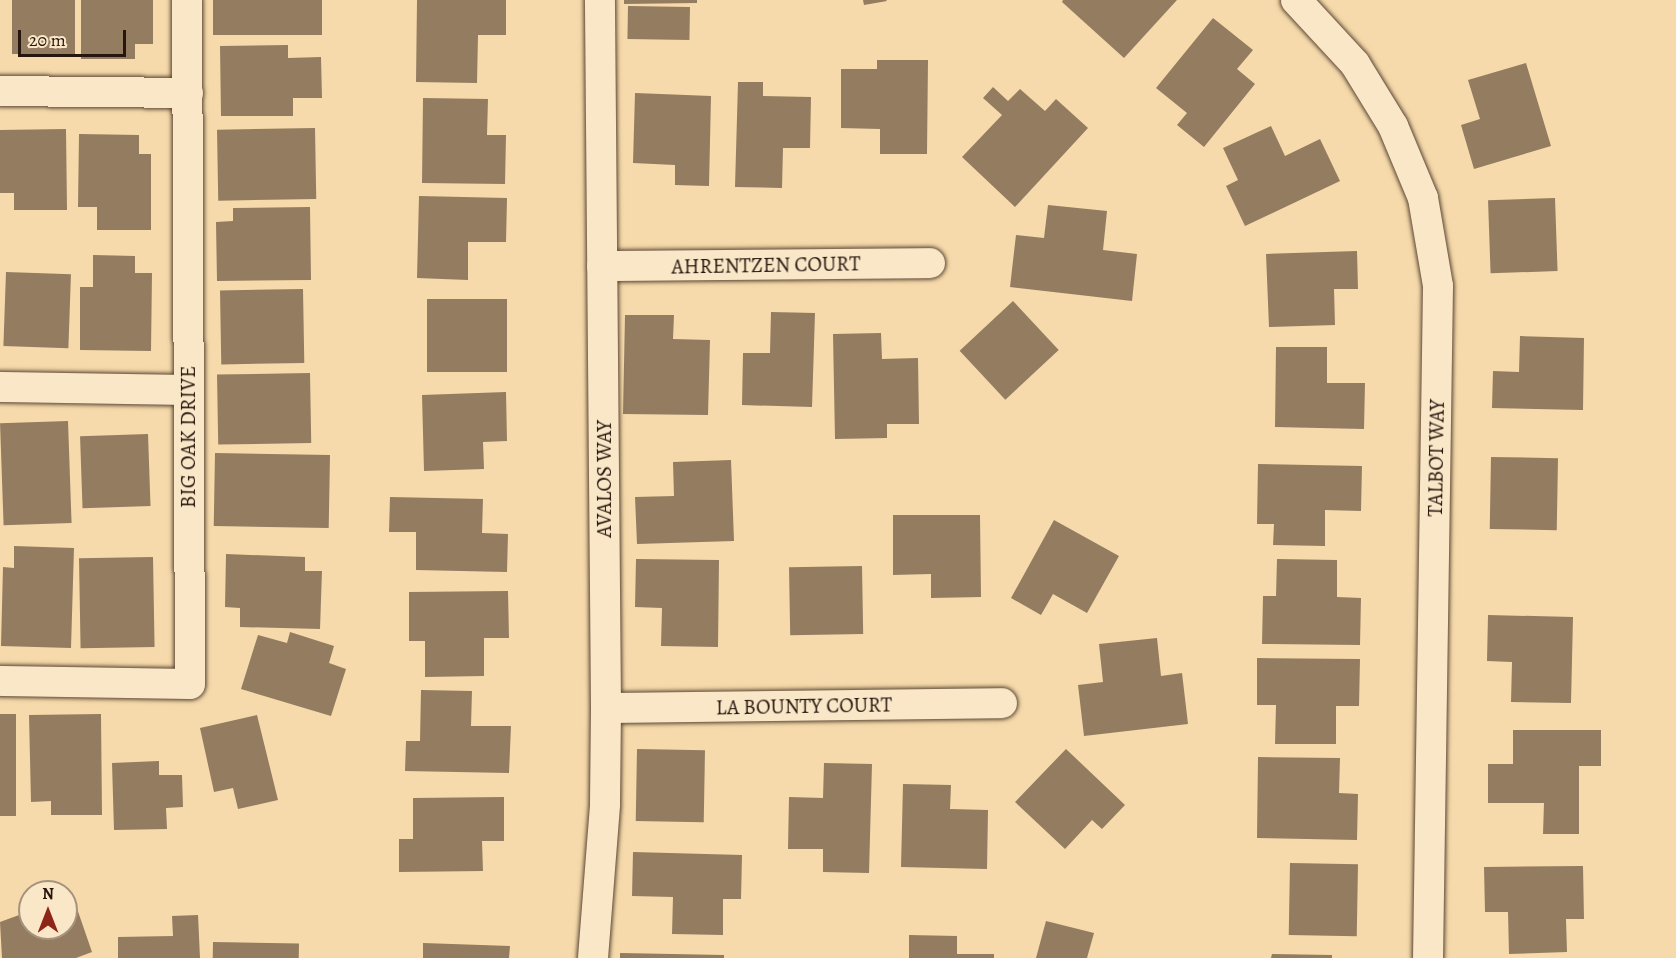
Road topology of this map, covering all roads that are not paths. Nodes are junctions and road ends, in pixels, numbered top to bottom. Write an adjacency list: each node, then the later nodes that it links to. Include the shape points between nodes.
1 (187, 0): 5 (street, BIG OAK DRIVE)
2 (600, 0): 7 (street, AVALOS WAY)
3 (1296, 0): 14 (street, TALBOT WAY, via 1356,64 1393,126 1423,198 1438,286)
4 (0, 91): 5 (street)
5 (188, 93): 9 (street, BIG OAK DRIVE)
6 (930, 263): 7 (street, AHRENTZEN COURT)
7 (602, 266): 12 (street, AVALOS WAY)
8 (0, 387): 9 (street)
9 (188, 390): 10 (street, BIG OAK DRIVE, via 190,684)
10 (0, 681)
11 (1002, 703): 12 (street, LA BOUNTY COURT)
12 (606, 708): 13 (street, AVALOS WAY, via 605,804)
13 (593, 958)
14 (1428, 958)

